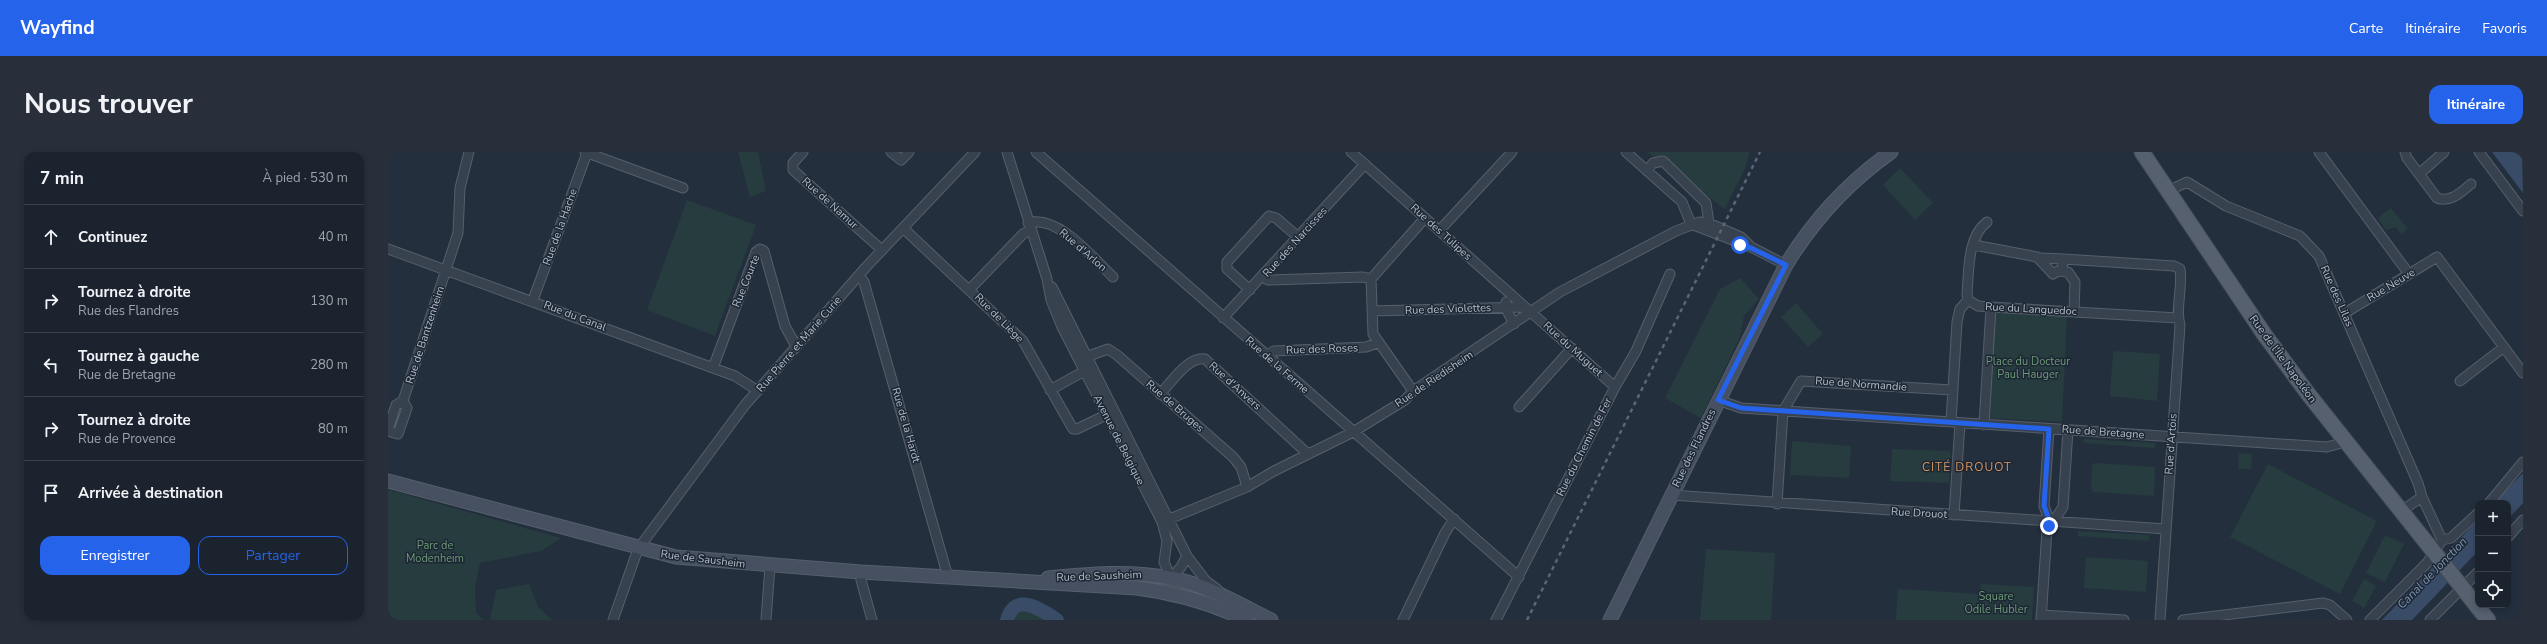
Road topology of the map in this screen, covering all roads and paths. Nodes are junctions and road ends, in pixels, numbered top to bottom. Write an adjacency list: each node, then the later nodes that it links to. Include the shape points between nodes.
1 (469, 152): 40 (street, Rue de Bantzenheim, via 460,188 458,233)
2 (586, 152): 22 (street); 52 (street, Rue de la Hache)
3 (803, 152): 36 (street, Rue de Namur, via 793,163 793,170)
4 (891, 152): 5 (street, via 901,160)
5 (909, 152)
6 (974, 152): 30 (street, Rue Pierre et Marie Curie)
7 (1007, 152): 29 (street, Avenue de Belgique)
8 (1352, 152): 18 (street, Rue des Tulipes)
9 (1512, 152): 31 (street)
10 (1626, 152): 19 (street)
11 (1891, 152): 39 (main road, Rue des Flandres, via 1862,174 1828,207)
12 (2142, 152): 23 (main road, Rue de l'Île Napoléon)
13 (2319, 152): 43 (street)
14 (2405, 152): 20 (street)
15 (2444, 152): 20 (street)
16 (2479, 152): 24 (street)
17 (1042, 154): 60 (street, Rue de la Ferme)
18 (1365, 164): 25 (street, Rue des Tulipes); 32 (street, Rue des Narcisses)
19 (1647, 171): 26 (street, via 1653,163 1662,161 1671,167 1706,203); 28 (street, via 1682,202)
20 (2419, 174): 21 (street, via 2435,196 2442,200 2452,198)
21 (2471, 184)
22 (683, 188)
23 (2168, 192): 59 (street, Rue des Lilas, via 2186,182 2226,206 2300,236 2319,256); 90 (main road, Rue de l'Île Napoléon, via 2264,334)
24 (2523, 211)
25 (1425, 218): 31 (street, Rue des Tulipes); 48 (street)
26 (1709, 222): 28 (street); 35 (street, via 1741,238)
27 (1987, 222): 33 (street, via 1979,231)
28 (1691, 224): 35 (street); 56 (street, Rue de Riedisheim)
29 (1029, 227): 45 (street, Rue d'Arlon, via 1043,221 1059,228); 47 (street, Avenue de Belgique); 49 (street, Rue de Liège)
30 (903, 228): 36 (street, Rue Pierre et Marie Curie); 49 (street, Rue de Liège)
31 (1439, 231): 51 (street, Rue des Tulipes)
32 (1298, 237): 46 (street, Rue des Narcisses); 50 (street, via 1276,218 1269,216 1232,256 1227,262 1227,269)
33 (1974, 245): 37 (street); 53 (street, via 1970,256)
34 (388, 248): 40 (street, Rue du Canal)
35 (1751, 248): 39 (street)
36 (882, 250): 44 (street, Rue Pierre et Marie Curie)
37 (2040, 258): 38 (street); 41 (street, via 2053,274)
38 (2063, 259): 41 (street); 61 (street, Rue d'Artois, via 2174,266 2180,269 2181,302)
39 (1786, 265): 79 (main road, Rue des Flandres)
40 (446, 269): 52 (street, Rue du Canal); 86 (street, Rue de Bantzenheim, via 403,401 396,406)
41 (2062, 271): 58 (street, via 2068,272 2074,278)
42 (1670, 274): 73 (street, Rue du Chemin de Fer, via 1636,351)
43 (2409, 274): 59 (street, Rue Neuve); 65 (street, Rue Neuve, via 2437,257)
44 (858, 276): 64 (street, Rue Pierre et Marie Curie); 114 (street, Rue de la Hardt, via 864,282)
45 (1113, 277)
46 (1263, 277): 48 (street, via 1268,280 1363,277); 50 (street, Rue des Narcisses)
47 (1047, 279): 68 (street, Avenue de Belgique); 70 (street, Avenue de Belgique, via 1051,300 1062,327)
48 (1371, 279): 57 (street)
49 (970, 289): 74 (street, Rue de Liège, via 1023,341)
50 (1250, 290): 60 (street, Rue des Narcisses)
51 (1508, 293): 54 (street); 56 (street, Rue des Tulipes)
52 (533, 300): 69 (street, Rue du Canal)
53 (1968, 300): 55 (street, Rue du Languedoc, via 1978,306); 75 (street, via 1960,309 1957,322)
54 (1505, 307): 56 (street, Rue des Violettes); 57 (street, Rue des Violettes); 62 (street)
55 (1991, 307): 58 (street, Rue du Languedoc); 84 (street)
56 (1527, 309): 62 (street, Rue de Riedisheim); 66 (street, Rue du Muguet)
57 (1372, 311): 63 (street, via 1373,334)
58 (2074, 311): 61 (street, Rue du Languedoc)
59 (2345, 313): 96 (street, Rue des Lilas)
60 (1223, 318): 67 (street, Rue de la Ferme)
61 (2178, 318): 89 (street, Rue d'Artois, via 2180,325)
62 (1514, 324): 77 (street, Rue de Riedisheim)
63 (1377, 343): 67 (street, Rue des Roses, via 1366,348 1274,350); 77 (street)
64 (796, 346): 69 (street, Rue Courte, via 785,326 764,251 760,248 756,252); 76 (street, Rue Pierre et Marie Curie)
65 (2504, 347): 71 (street); 72 (street)
66 (1572, 348): 73 (street, Rue du Muguet); 80 (street)
67 (1267, 355): 88 (street, Rue de la Ferme)
68 (1086, 357): 70 (street, Avenue de Belgique); 78 (street, Rue de Bruges, via 1108,349)
69 (713, 368): 76 (street, Rue du Canal, via 735,376)
70 (1087, 370): 74 (street); 82 (street, Avenue de Belgique); 103 (street, Avenue de Belgique)
71 (2523, 373)
72 (2460, 381)
73 (1615, 387): 115 (street, Rue du Chemin de Fer)
74 (1050, 390): 82 (street, Rue de Liège, via 1073,429)
75 (1952, 390): 81 (street, Rue de Normandie, via 1803,380 1797,384); 83 (street)
76 (758, 391): 108 (street, Rue Pierre et Marie Curie)
77 (1413, 392): 88 (street, Rue de Riedisheim, via 1405,400)
78 (1160, 394): 91 (street, Rue d'Anvers, via 1192,361 1205,359); 94 (street, Rue de Bruges, via 1233,457 1241,466)
79 (1718, 400): 81 (street, Rue de Bretagne, via 1741,408); 95 (main road, Rue des Flandres)
80 (1519, 407)
81 (1783, 411): 83 (street, Rue de Bretagne); 98 (street, Rue de Normandie)
82 (1106, 415): 103 (street, Avenue de Belgique)
83 (1955, 423): 84 (street, Rue de Bretagne); 100 (street)
84 (1984, 425): 85 (street, Rue de Bretagne)
85 (2049, 429): 87 (street, Rue de Bretagne); 105 (street, via 2044,506)
86 (388, 430)
87 (2068, 430): 89 (street, Rue de Bretagne); 105 (street, via 2062,507 2055,519)
88 (1353, 432): 91 (street, Rue de Riedisheim); 102 (street, Rue de la Ferme)
89 (2172, 437): 90 (street, Rue de Bretagne, via 2327,447); 106 (street, Rue d'Artois)
90 (2345, 442): 99 (main road, Rue de l'Île Napoléon)
91 (1308, 454): 94 (street, Rue de Riedisheim)
92 (2523, 462): 97 (street)
93 (388, 481): 108 (main road, Rue de Sausheim)
94 (1247, 487): 103 (street, Rue de Riedisheim)
95 (1672, 495): 98 (street, Rue Drouot); 130 (main road, Rue des Flandres)
96 (2422, 496): 99 (street); 109 (street, Rue des Lilas)
97 (2491, 500)
98 (1777, 504): 100 (street, Rue Drouot)
99 (2401, 511): 109 (main road, Rue de l'Île Napoléon)
100 (1954, 515): 105 (street, Rue Drouot)
101 (2475, 516): 109 (street)
102 (1454, 519): 115 (street, Rue de la Ferme); 128 (street)
103 (1166, 520): 110 (street, Avenue de Belgique); 116 (street, Avenue de Belgique, via 1164,562)
104 (2523, 520): 107 (street)
105 (2050, 522): 106 (street, Rue Drouot); 122 (street, via 2047,530)
106 (2166, 529): 132 (street, Rue d'Artois)
107 (2509, 536)
108 (638, 549): 111 (main road, Rue de Sausheim, via 676,557); 123 (street, Rue Pierre et Marie Curie)
109 (2438, 549): 118 (main road, Rue de l'Île Napoléon); 136 (street)
110 (1187, 556): 116 (street); 120 (street, Avenue de Belgique, via 1206,581)
111 (770, 566): 112 (main road, Rue de Sausheim); 124 (street)
112 (861, 572): 114 (main road, Rue de Sausheim); 125 (street, via 860,580)
113 (2475, 575): 118 (street)
114 (948, 577): 117 (main road, Rue de Sausheim)
115 (1519, 577): 129 (street, Rue du Chemin de Fer)
116 (1171, 578): 117 (main road, Rue de Sausheim, via 1145,574 1113,574); 119 (street); 120 (main road, Rue de Sausheim)
117 (1027, 580): 119 (main road, Rue de Sausheim, via 1057,585 1120,586)
118 (2462, 586): 137 (street); 138 (main road)
119 (1169, 592): 126 (main road, Rue de Sausheim)
120 (1233, 601): 127 (main road, Rue de Sausheim)
121 (2265, 611): 133 (street); 134 (street); 135 (street, via 2323,603 2330,605)
122 (2041, 617): 131 (street)
123 (613, 620)
124 (766, 620)
125 (872, 620)
126 (1246, 620)
127 (1271, 620)
128 (1404, 620)
129 (1496, 620)
130 (1610, 620)
131 (2124, 620)
132 (2160, 620)
133 (2183, 620)
134 (2256, 620)
135 (2346, 620)
136 (2370, 620)
137 (2430, 620)
138 (2488, 620)

